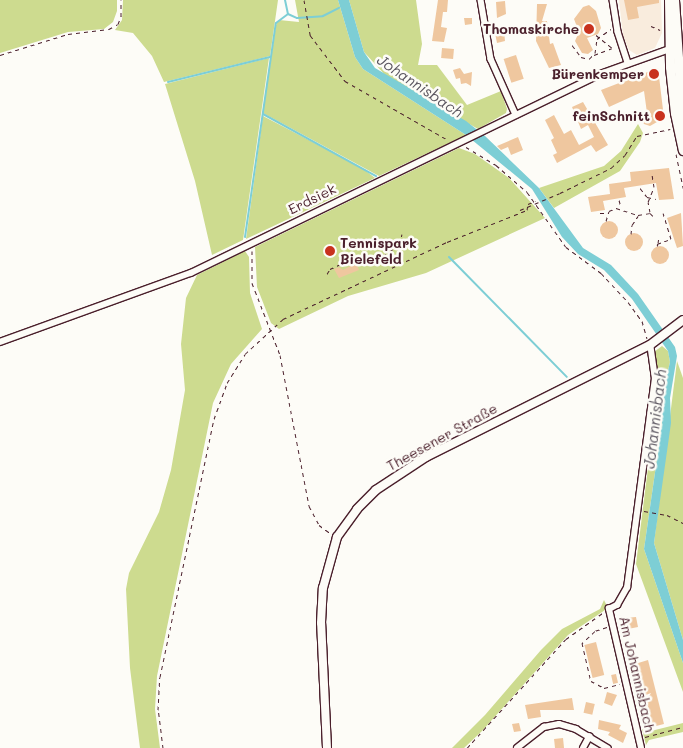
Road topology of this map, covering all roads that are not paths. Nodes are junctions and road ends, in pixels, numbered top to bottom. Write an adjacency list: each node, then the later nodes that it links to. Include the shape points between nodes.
1 (481, 0): 9 (street, via 489,50)
2 (613, 0): 8 (street)
3 (669, 0): 7 (main road)
4 (674, 0): 5 (main road)
5 (676, 13): 6 (street); 7 (main road)
6 (683, 22)
7 (678, 46): 8 (street, Erdsiek); 10 (main road); 11 (main road, via 675,113)
8 (628, 64): 9 (street, Erdsiek)
9 (516, 115): 13 (street, Erdsiek, via 191,273)
10 (683, 130)
11 (683, 150)
12 (683, 320): 14 (street, Theesener Straße)
13 (0, 342)
14 (650, 346): 16 (street, Theesener Straße, via 398,473 357,509 337,537 326,570 321,603); 20 (street, Am Johannisbach, via 655,379 627,588 610,609)
15 (588, 737): 17 (street, via 565,725 554,724 533,734); 18 (street); 19 (street)
16 (327, 748)
17 (517, 748)
18 (583, 748)
19 (608, 748)
20 (641, 748)

